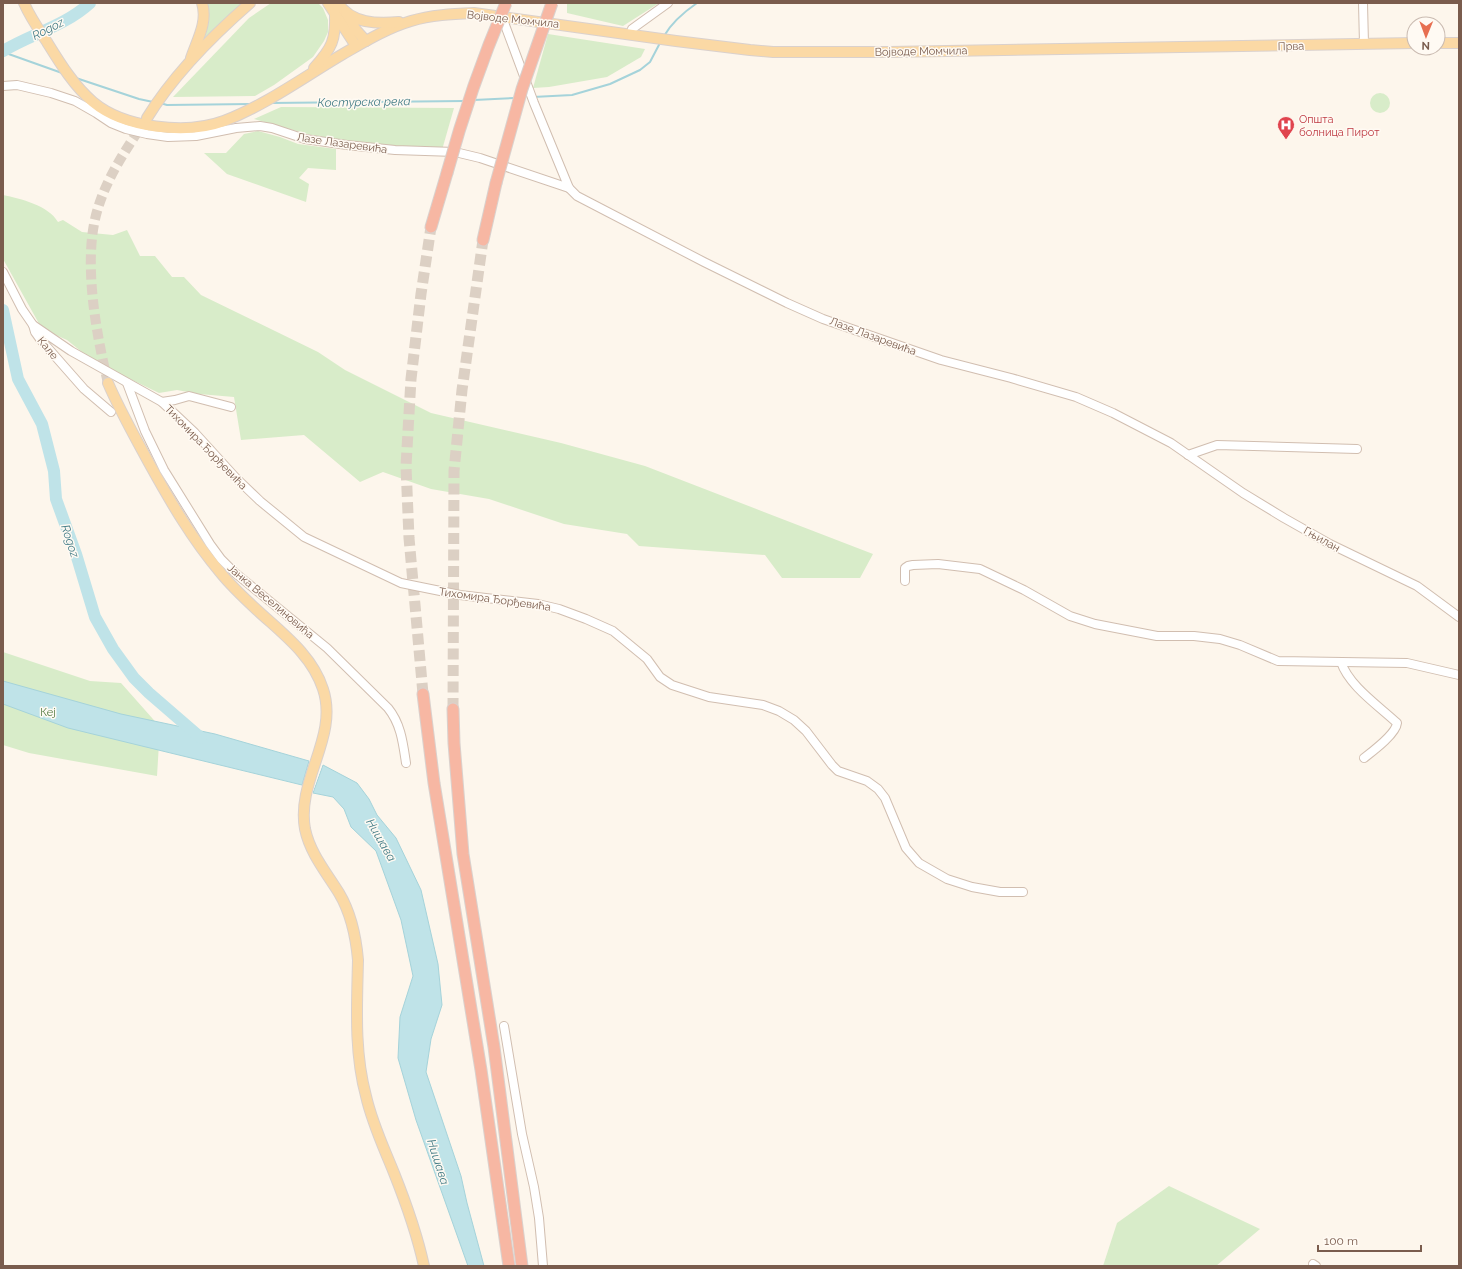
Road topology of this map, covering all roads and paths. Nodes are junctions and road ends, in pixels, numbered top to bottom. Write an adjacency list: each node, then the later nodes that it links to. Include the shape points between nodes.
1 (24, 3): 22 (main road, Војводе Момчила, via 43,37 82,91 106,111 147,125 192,127 222,121 252,108)
2 (202, 3): 21 (main road, via 203,25)
3 (250, 3): 21 (main road, via 221,28)
4 (328, 3): 9 (main road)
5 (506, 3): 26 (highway, bridge, via 474,82)
6 (552, 3): 27 (highway, bridge, via 522,89)
7 (668, 3): 13 (street, via 632,29)
8 (1363, 3): 18 (street)
9 (336, 8): 10 (main road); 19 (main road); 22 (main road, via 335,33 331,47)
10 (346, 13): 12 (main road, via 368,23); 14 (main road, via 356,30)
11 (502, 17): 12 (main road, Војводе Момчила, via 474,13 450,14); 13 (main road, Војводе Момчила); 25 (street)
12 (410, 22): 14 (main road, Војводе Момчила)
13 (630, 35): 20 (main road, Војводе Момчила, via 750,50 792,52)
14 (366, 40): 19 (main road, Војводе Момчила)
15 (1406, 43): 18 (main road, Прва)
16 (1446, 43): 17 (main road)
17 (1459, 43)
18 (1364, 44): 20 (main road, Прва)
19 (356, 46): 22 (main road, Војводе Момчила)
20 (1168, 48)
21 (190, 62): 24 (main road, via 160,97)
22 (309, 74)
23 (3, 86): 25 (street, Лазе Лазаревића, via 17,85 75,101 111,123 147,134 196,136 260,126 305,139 347,145 455,152)
24 (148, 116)
25 (569, 188): 36 (street, Лазе Лазаревића, via 577,196 638,228 823,318 941,360 1076,397 1114,413 1171,443)
26 (431, 227)
27 (483, 240)
28 (3, 272): 29 (street, Кале, via 22,310)
29 (33, 325): 31 (street, Тихомира Ђорђевића); 34 (street, Кале, via 40,339 84,389)
30 (108, 383): 47 (main road, via 127,423 180,516 206,554 235,589 305,656 319,679 326,699 326,718 303,810 305,829 318,863 340,894 352,924 358,960 357,1046 362,1083 372,1118 407,1206)
31 (127, 383): 32 (street, Тихомира Ђорђевића); 44 (street, Јанка Веселиновића, via 145,431 164,470 221,559 327,648 388,708 396,717 400,728)
32 (162, 402): 33 (street, Тихомира Ђорђевића, via 189,396); 45 (street, Тихомира Ђорђевића, via 260,502 308,539 401,583 460,595 538,604 559,609 613,631 647,659 660,677 672,685 709,697 758,704 779,711 806,731 838,771 867,781 878,789 906,848 919,863 947,879 972,887 1000,892)
33 (231, 407)
34 (111, 412)
35 (1357, 449): 36 (street, via 1217,445)
36 (1188, 455): 38 (street, Гњилан, via 1297,526 1417,586)
37 (905, 581): 39 (street, via 905,568 913,565 938,564 980,569 1070,616 1095,624 1157,636 1220,639 1278,661)
38 (1459, 617)
39 (1341, 662): 40 (street, via 1407,663); 43 (street, via 1350,679 1397,723 1390,735)
40 (1459, 675)
41 (424, 694): 48 (highway, via 434,784 481,1070)
42 (453, 709): 49 (highway, via 463,854 494,1046)
43 (1364, 758)
44 (406, 763)
45 (1023, 892)
46 (504, 1026): 50 (street, via 522,1134 534,1187)
47 (424, 1266)
48 (509, 1266)
49 (522, 1266)
50 (543, 1266)

